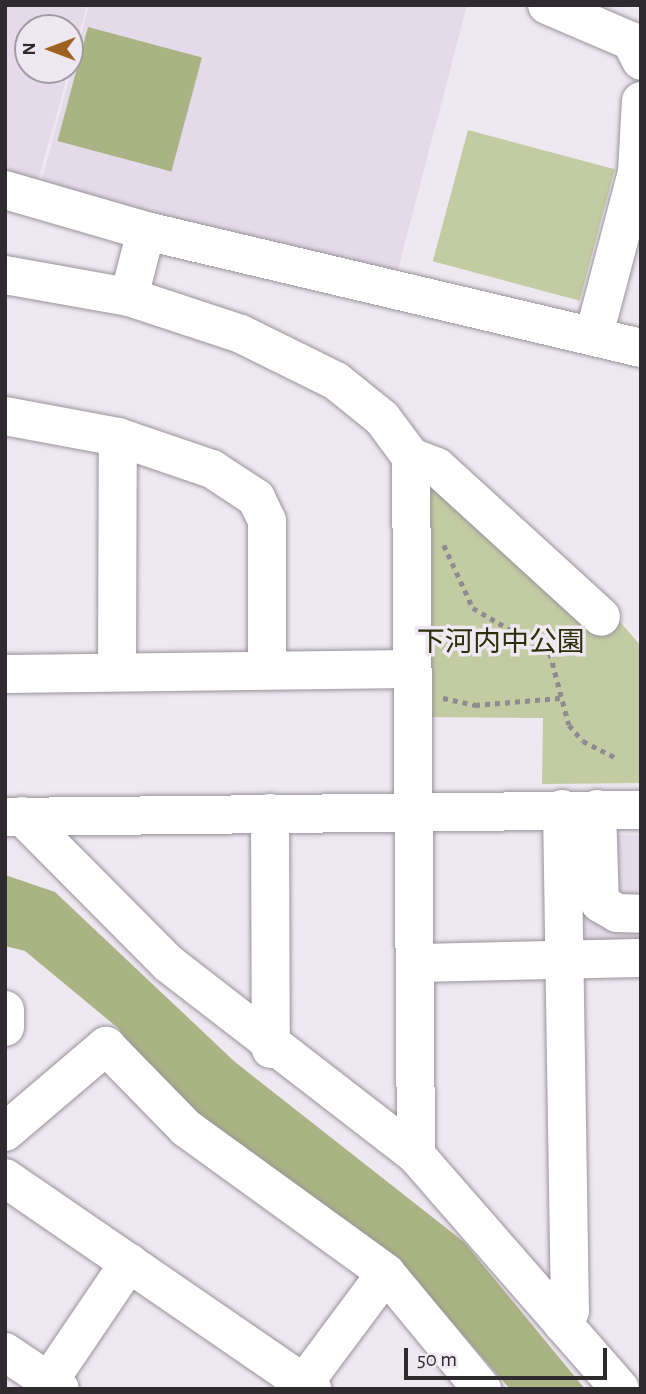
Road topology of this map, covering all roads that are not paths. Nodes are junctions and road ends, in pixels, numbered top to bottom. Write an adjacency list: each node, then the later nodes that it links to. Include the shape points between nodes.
1 (547, 5): 2 (street, via 631,41)
2 (641, 61)
3 (641, 102): 8 (street, via 638,172)
4 (5, 192): 5 (street)
5 (146, 231): 7 (street); 8 (street)
6 (5, 275): 7 (street)
7 (129, 297): 12 (street, via 241,334 336,381 382,418)
8 (594, 335): 9 (street)
9 (641, 348)
10 (5, 416): 11 (street)
11 (118, 437): 14 (street, via 212,469 256,498 267,521); 15 (street)
12 (411, 457): 13 (street, via 437,467); 17 (street)
13 (601, 618)
14 (267, 670): 15 (street); 17 (street)
15 (117, 672): 16 (street)
16 (5, 674)
17 (412, 680): 19 (street)
18 (579, 809): 19 (street); 20 (street); 23 (street, via 600,903 617,913); 25 (street)
19 (414, 810): 21 (street); 26 (street)
20 (641, 810)
21 (270, 813): 22 (street); 29 (street)
22 (14, 816): 29 (street, via 159,955)
23 (641, 914)
24 (641, 958): 25 (street)
25 (566, 959): 26 (street); 35 (street, via 570,1311)
26 (416, 963): 31 (street)
27 (5, 1010): 28 (street)
28 (5, 1027)
29 (271, 1049): 31 (street)
30 (5, 1132): 34 (street, via 106,1046 186,1128)
31 (416, 1156): 35 (street)
32 (5, 1178): 33 (street)
33 (129, 1263): 37 (street); 38 (street)
34 (386, 1273): 38 (street); 39 (street)
35 (563, 1324): 40 (street)
36 (5, 1352): 37 (street)
37 (54, 1385)
38 (308, 1386)
39 (482, 1389)
40 (620, 1389)

